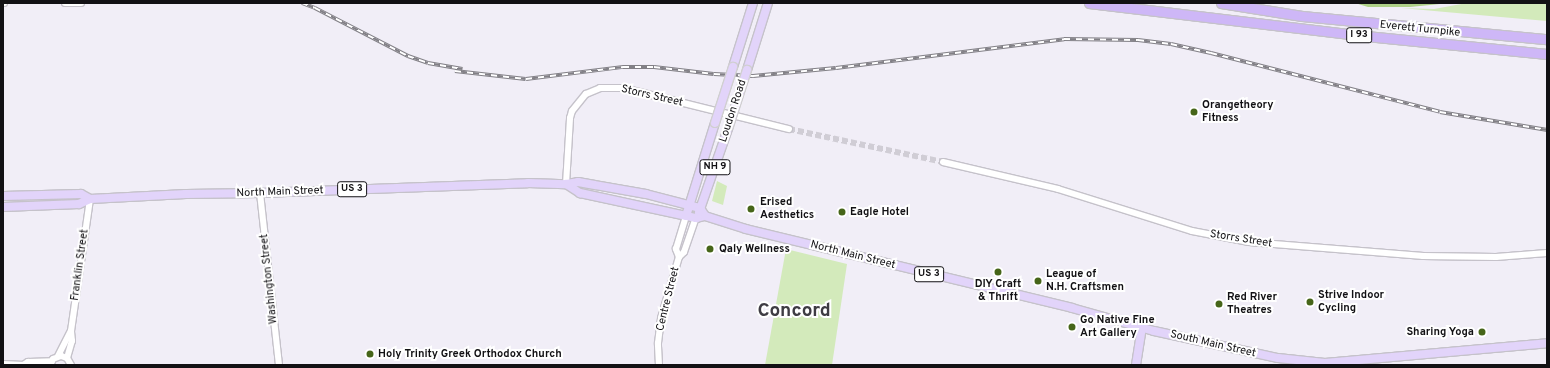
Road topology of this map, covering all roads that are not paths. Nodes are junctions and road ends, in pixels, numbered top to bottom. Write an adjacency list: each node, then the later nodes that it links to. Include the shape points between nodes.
1 (65, 3): 2 (street)
2 (81, 3)
3 (752, 3): 17 (main road, Loudon Road / NH 9, bridge)
4 (1089, 3): 8 (highway)
5 (1123, 3): 8 (highway, I 93)
6 (1221, 3): 9 (highway, Everett Turnpike / I 93, via 1302,16)
7 (767, 4): 19 (main road, Loudon Road / NH 9, bridge)
8 (1172, 13): 10 (highway, Everett Turnpike / I 93)
9 (1547, 39)
10 (1547, 54)
11 (789, 130): 13 (street, Storrs Street, via 623,88 600,88 586,94 572,111)
12 (943, 162): 23 (street, Storrs Street, via 1058,189 1192,231 1249,242 1423,256 1496,257)
13 (566, 184): 14 (main road, North Main Street / US 3, via 528,183); 17 (main road, North Main Street / US 3, via 586,183); 20 (main road, North Main Street / US 3, via 580,193)
14 (260, 193): 16 (main road, North Main Street / US 3); 33 (street, Washington Street)
15 (3, 196): 16 (main road, North Main Street / US 3, via 81,194)
16 (90, 198): 18 (main road, North Main Street / US 3, via 79,204); 26 (street, Franklin Street)
17 (690, 205): 19 (main road, North Main Street / US 3); 20 (main road, Centre Street / NH 9)
18 (3, 206)
19 (700, 208): 21 (main road); 22 (main road, Loudon Road)
20 (686, 216): 22 (main road, North Main Street / US 3); 24 (street, Centre Street, via 676,249)
21 (705, 216): 22 (main road, North Main Street / US 3); 25 (main road, North Main Street / US 3, via 746,229)
22 (696, 218): 24 (street, Centre Street, via 684,252)
23 (1547, 253)
24 (679, 256): 34 (street, Centre Street, via 659,331)
25 (1142, 327): 27 (main road, South Main Street / US 3, via 1256,354 1325,363); 35 (main road)
26 (71, 331): 28 (street, Franklin Street); 30 (street, Franklin Street)
27 (1547, 343)
28 (58, 356): 29 (street); 30 (street)
29 (51, 363): 32 (street, via 28,362)
30 (71, 363)
31 (3, 364): 32 (street)
32 (23, 365)
33 (279, 365)
34 (659, 365)
35 (1136, 365)

